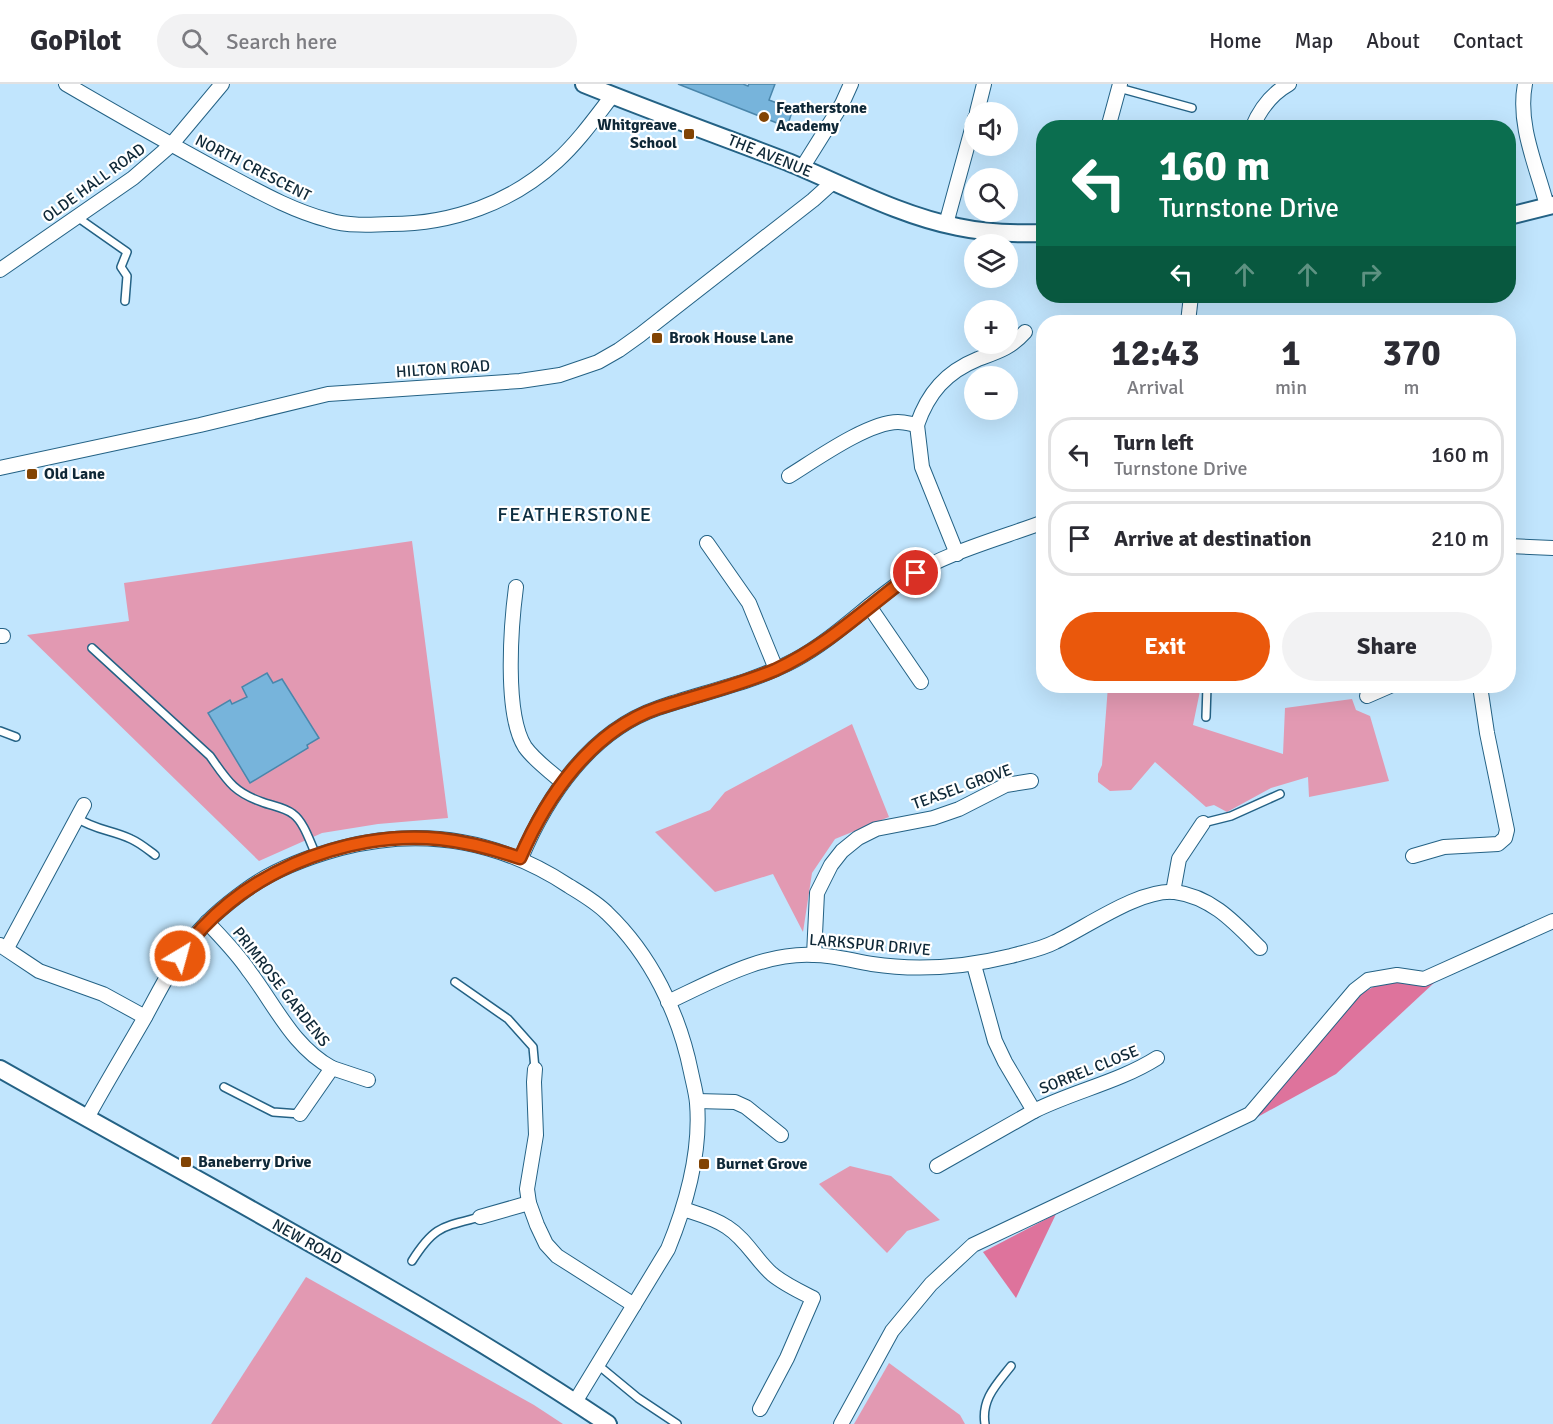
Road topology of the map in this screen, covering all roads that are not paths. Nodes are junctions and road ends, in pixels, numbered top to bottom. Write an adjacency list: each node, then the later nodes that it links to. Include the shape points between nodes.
1 (66, 84): 14 (street, NORTH CRESCENT)
2 (222, 84): 14 (street, OLDE HALL ROAD)
3 (584, 84): 9 (street, THE AVENUE)
4 (851, 84): 16 (street)
5 (984, 84): 10 (street)
6 (1289, 84): 13 (street, via 1270,97)
7 (1525, 84): 18 (street, via 1523,118)
8 (1119, 86): 11 (lane); 12 (street)
9 (612, 96): 14 (street, NORTH CRESCENT, via 582,135 531,182 480,208 440,221 378,225 330,221 303,213); 16 (street, THE AVENUE)
10 (980, 102)
11 (1192, 108)
12 (1110, 120)
13 (1256, 120)
14 (171, 145): 20 (street, OLDE HALL ROAD)
15 (967, 156): 21 (street)
16 (802, 168): 17 (street, THE AVENUE)
17 (833, 182): 21 (street, THE AVENUE); 27 (street, HILTON ROAD, via 626,345 578,370 520,381 328,394)
18 (1550, 206): 19 (street)
19 (1516, 214)
20 (77, 217): 23 (street, OLDE HALL ROAD); 24 (lane, via 128,252 121,267 127,276)
21 (951, 226): 22 (street, THE AVENUE)
22 (1036, 233)
23 (0, 270)
24 (125, 301)
25 (1025, 332): 26 (street, via 1001,352 947,376 936,387)
26 (917, 425): 28 (street, via 882,425); 33 (street, via 922,467)
27 (0, 468)
28 (789, 476)
29 (1036, 525): 33 (street)
30 (707, 543): 37 (street, via 749,603)
31 (1516, 546): 32 (street)
32 (1553, 548)
33 (957, 554): 35 (street, via 905,579)
34 (516, 587): 47 (street, via 510,648 515,717 524,746)
35 (869, 606): 37 (street, via 817,647); 38 (street)
36 (92, 648): 53 (lane, via 210,756 233,788 294,814)
37 (776, 669): 47 (street, via 656,708 630,721 596,746)
38 (921, 682)
39 (1207, 693): 43 (lane)
40 (1374, 693): 42 (street)
41 (1481, 693): 54 (street, via 1507,830 1505,838 1498,844 1444,847)
42 (1367, 696)
43 (1206, 717)
44 (0, 731): 45 (lane)
45 (16, 737)
46 (1031, 781): 61 (street, TEASEL GROVE, via 1006,785 933,818 876,829 858,837 831,865 817,893)
47 (562, 782): 55 (street)
48 (1280, 794): 51 (lane, via 1231,816)
49 (84, 804): 50 (street)
50 (77, 818): 52 (lane, via 91,828 133,840); 59 (street)
51 (1203, 823): 56 (street, via 1179,859)
52 (155, 855)
53 (316, 855): 55 (street, via 368,841 428,838 467,843); 58 (street, via 246,889)
54 (1413, 856)
55 (520, 858): 64 (street, via 552,874 606,912 639,950)
56 (1173, 892): 60 (street, LARKSPUR DRIVE, via 1216,906); 62 (street, LARKSPUR DRIVE, via 1137,899 1052,944)
57 (1553, 921): 89 (street, via 1424,979 1397,975 1368,980 1355,990 1250,1114 973,1245 931,1284 892,1331)
58 (207, 922): 65 (street, via 188,943); 67 (street, PRIMROSE GARDENS, via 250,972 303,1046)
59 (4, 946): 65 (street, via 39,971 103,994)
60 (1260, 948)
61 (814, 954): 62 (street, LARKSPUR DRIVE, via 897,967); 64 (street, LARKSPUR DRIVE, via 748,966)
62 (974, 965): 73 (street, SORREL CLOSE, via 995,1041)
63 (455, 982): 69 (lane, via 508,1018 533,1047)
64 (668, 1002): 72 (street, via 688,1053)
65 (145, 1017): 75 (street)
66 (1157, 1058): 73 (street, SORREL CLOSE, via 1137,1070)
67 (332, 1068): 70 (street, PRIMROSE GARDENS); 74 (street, PRIMROSE GARDENS)
68 (0, 1069): 75 (street, NEW ROAD)
69 (535, 1069): 78 (street, via 536,1135 527,1189)
70 (368, 1080)
71 (224, 1087): 74 (lane, via 273,1112)
72 (697, 1101): 76 (street, via 735,1102); 79 (street, via 698,1134)
73 (1034, 1111): 77 (street, SORREL CLOSE)
74 (300, 1114)
75 (87, 1118): 85 (street, NEW ROAD, via 421,1307)
76 (781, 1135)
77 (937, 1166)
78 (530, 1203): 80 (street); 82 (street, via 546,1244 557,1256)
79 (683, 1209): 82 (street, via 668,1249); 86 (street, via 726,1226 772,1274 813,1298)
80 (480, 1217): 81 (lane, via 439,1229)
81 (412, 1261)
82 (634, 1305): 83 (street)
83 (598, 1365): 85 (street); 88 (lane)
84 (1011, 1366): 90 (lane, via 987,1397)
85 (575, 1402): 87 (street, NEW ROAD)
86 (760, 1409)
87 (608, 1424)
88 (677, 1424)
89 (841, 1424)
90 (985, 1424)

